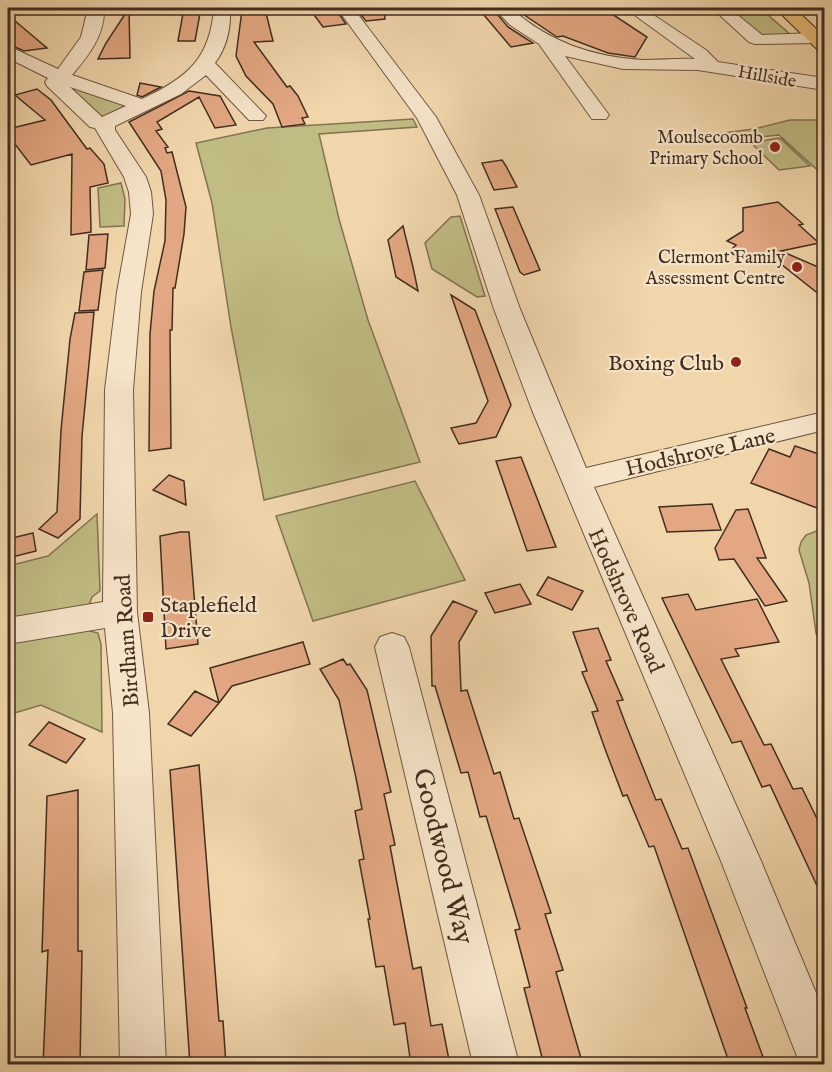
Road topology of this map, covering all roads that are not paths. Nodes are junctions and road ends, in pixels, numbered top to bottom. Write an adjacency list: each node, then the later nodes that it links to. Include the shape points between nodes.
1 (96, 8): 12 (street, via 95,29)
2 (222, 8): 15 (street, via 220,36)
3 (345, 8): 26 (street, Hodshrove Road, via 437,134 468,195 507,309)
4 (502, 8): 10 (street, Hillside)
5 (633, 8): 16 (street, via 700,54)
6 (720, 8): 9 (street, via 761,40)
7 (784, 8): 9 (main road)
8 (800, 8): 9 (main road)
9 (821, 38)
10 (546, 41): 13 (street, Hillside); 17 (street, Hillside)
11 (8, 51): 14 (street)
12 (81, 52): 14 (street, via 59,64); 18 (street)
13 (596, 59): 16 (street, Hillside, via 643,65); 17 (street, Hillside)
14 (30, 62): 18 (street)
15 (206, 64): 21 (street, via 179,88); 23 (street)
16 (710, 66): 19 (street, Hillside); 20 (street, Hillside)
17 (567, 68): 22 (street, Hillside)
18 (60, 77): 21 (street); 24 (street, via 54,82 97,123)
19 (825, 84)
20 (729, 85)
21 (144, 106): 24 (street)
22 (599, 115)
23 (256, 116)
24 (105, 124): 27 (street, Birdham Road, via 138,184 142,214 119,390)
25 (825, 422): 26 (street, Hodshrove Lane)
26 (576, 481): 32 (street, Hodshrove Road, via 741,861)
27 (120, 612): 28 (street); 30 (street, Birdham Road, via 130,713)
28 (8, 631)
29 (392, 647): 31 (street, Goodwood Way)
30 (143, 1065)
31 (496, 1065)
32 (823, 1065)

